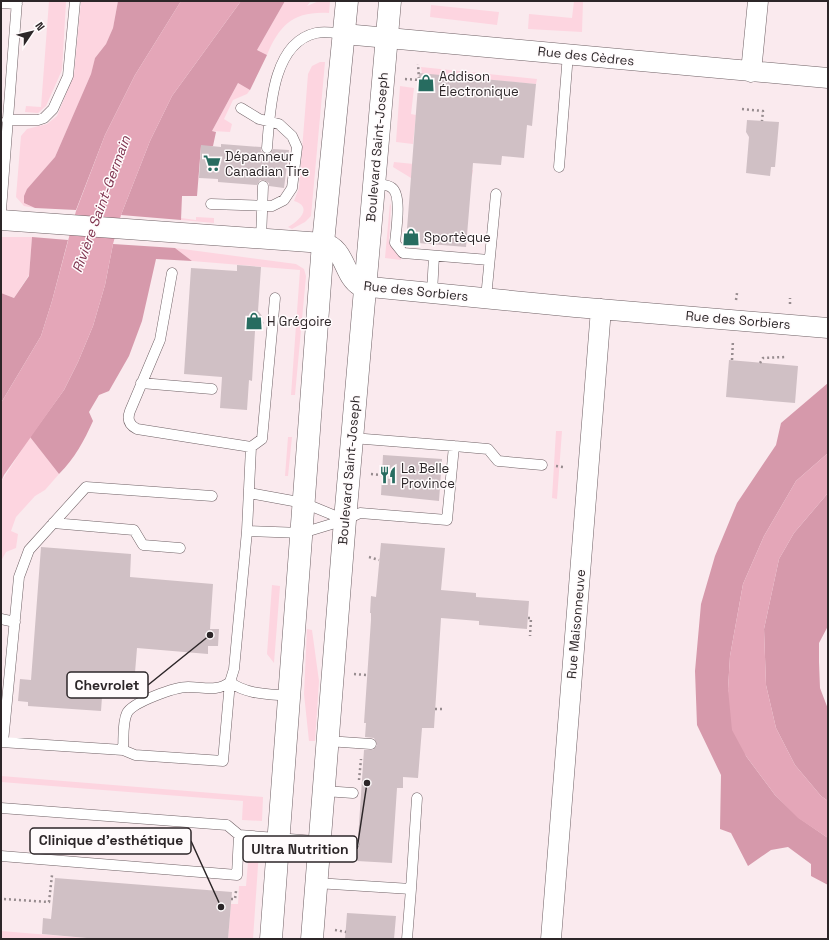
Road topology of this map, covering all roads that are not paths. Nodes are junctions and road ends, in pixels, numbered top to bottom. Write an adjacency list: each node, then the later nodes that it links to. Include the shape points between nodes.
1 (76, 1): 13 (lane, via 68,76 53,108 44,118 38,120)
2 (347, 1): 7 (main road)
3 (390, 1): 8 (main road, Boulevard Saint-Joseph)
4 (758, 1): 10 (street)
5 (1, 3): 6 (lane)
6 (17, 3): 13 (lane)
7 (344, 34): 8 (street, Rue des Cèdres); 14 (lane, via 315,33 296,45 278,74 271,95); 25 (main road)
8 (386, 38): 9 (street, Rue des Cèdres); 17 (main road, Boulevard Saint-Joseph)
9 (568, 54): 10 (street, Rue des Cèdres); 16 (lane)
10 (751, 72): 11 (street, Rue des Cèdres)
11 (828, 78)
12 (241, 108): 14 (lane, via 259,119)
13 (8, 120): 22 (lane)
14 (269, 120): 15 (lane); 21 (lane, via 287,131 298,147 295,178 289,195 277,205)
15 (267, 148)
16 (559, 167)
17 (374, 184): 26 (lane, via 388,186 394,190 398,199 395,242 403,253); 29 (main road, Boulevard Saint-Joseph)
18 (263, 186): 21 (lane)
19 (496, 194): 27 (lane)
20 (212, 204): 21 (lane)
21 (263, 206): 24 (lane)
22 (1, 210)
23 (1, 220): 24 (street)
24 (261, 239): 25 (street)
25 (323, 243): 29 (street, Rue des Sorbiers, via 335,248 356,284); 43 (main road)
26 (434, 256): 27 (lane); 30 (lane)
27 (489, 260): 32 (lane)
28 (172, 273): 35 (lane, via 160,340)
29 (365, 287): 30 (street, Rue des Sorbiers); 37 (main road, Boulevard Saint-Joseph)
30 (432, 293): 32 (street, Rue des Sorbiers)
31 (275, 298): 39 (lane, via 262,440)
32 (486, 298): 33 (street, Rue des Sorbiers)
33 (601, 309): 34 (street, Rue des Sorbiers); 71 (street, Rue Maisonneuve)
34 (828, 328)
35 (142, 383): 36 (lane); 39 (lane, via 128,416 132,426 137,429)
36 (212, 389)
37 (352, 438): 38 (lane); 44 (main road, Boulevard Saint-Joseph)
38 (454, 446): 40 (lane, via 488,449 498,461); 44 (lane, via 447,520 360,513)
39 (251, 447): 41 (lane)
40 (542, 465)
41 (249, 493): 43 (lane); 46 (lane)
42 (212, 496): 45 (lane, via 86,487)
43 (304, 503): 44 (lane); 47 (main road)
44 (345, 520): 47 (lane); 53 (main road, Boulevard Saint-Joseph)
45 (53, 522): 48 (lane, via 134,530 143,545); 50 (lane, via 24,560 19,577)
46 (247, 531): 47 (lane); 51 (lane, via 234,669)
47 (302, 533): 52 (main road)
48 (180, 548)
49 (1, 619): 50 (lane)
50 (15, 622): 54 (lane)
51 (230, 682): 52 (lane, via 251,692); 56 (lane, via 220,688 186,687 168,690 134,706 125,716); 56 (lane, via 223,761 135,755)
52 (290, 696): 62 (main road)
53 (327, 741): 55 (lane); 58 (main road, Boulevard Saint-Joseph)
54 (2, 742): 56 (lane)
55 (371, 744)
56 (123, 750)
57 (356, 790): 58 (lane)
58 (324, 791): 63 (main road, Boulevard Saint-Joseph)
59 (417, 798): 67 (lane)
60 (1, 808): 61 (lane, via 227,825)
61 (239, 835): 62 (lane); 65 (lane, via 237,874)
62 (279, 837): 63 (lane); 68 (main road)
63 (320, 840): 64 (lane); 66 (main road, Boulevard Saint-Joseph)
64 (354, 844)
65 (1, 856)
66 (316, 883): 67 (lane); 69 (main road, Boulevard Saint-Joseph)
67 (411, 889): 70 (lane)
68 (271, 939)
69 (312, 939)
70 (407, 939)
71 (551, 939)

